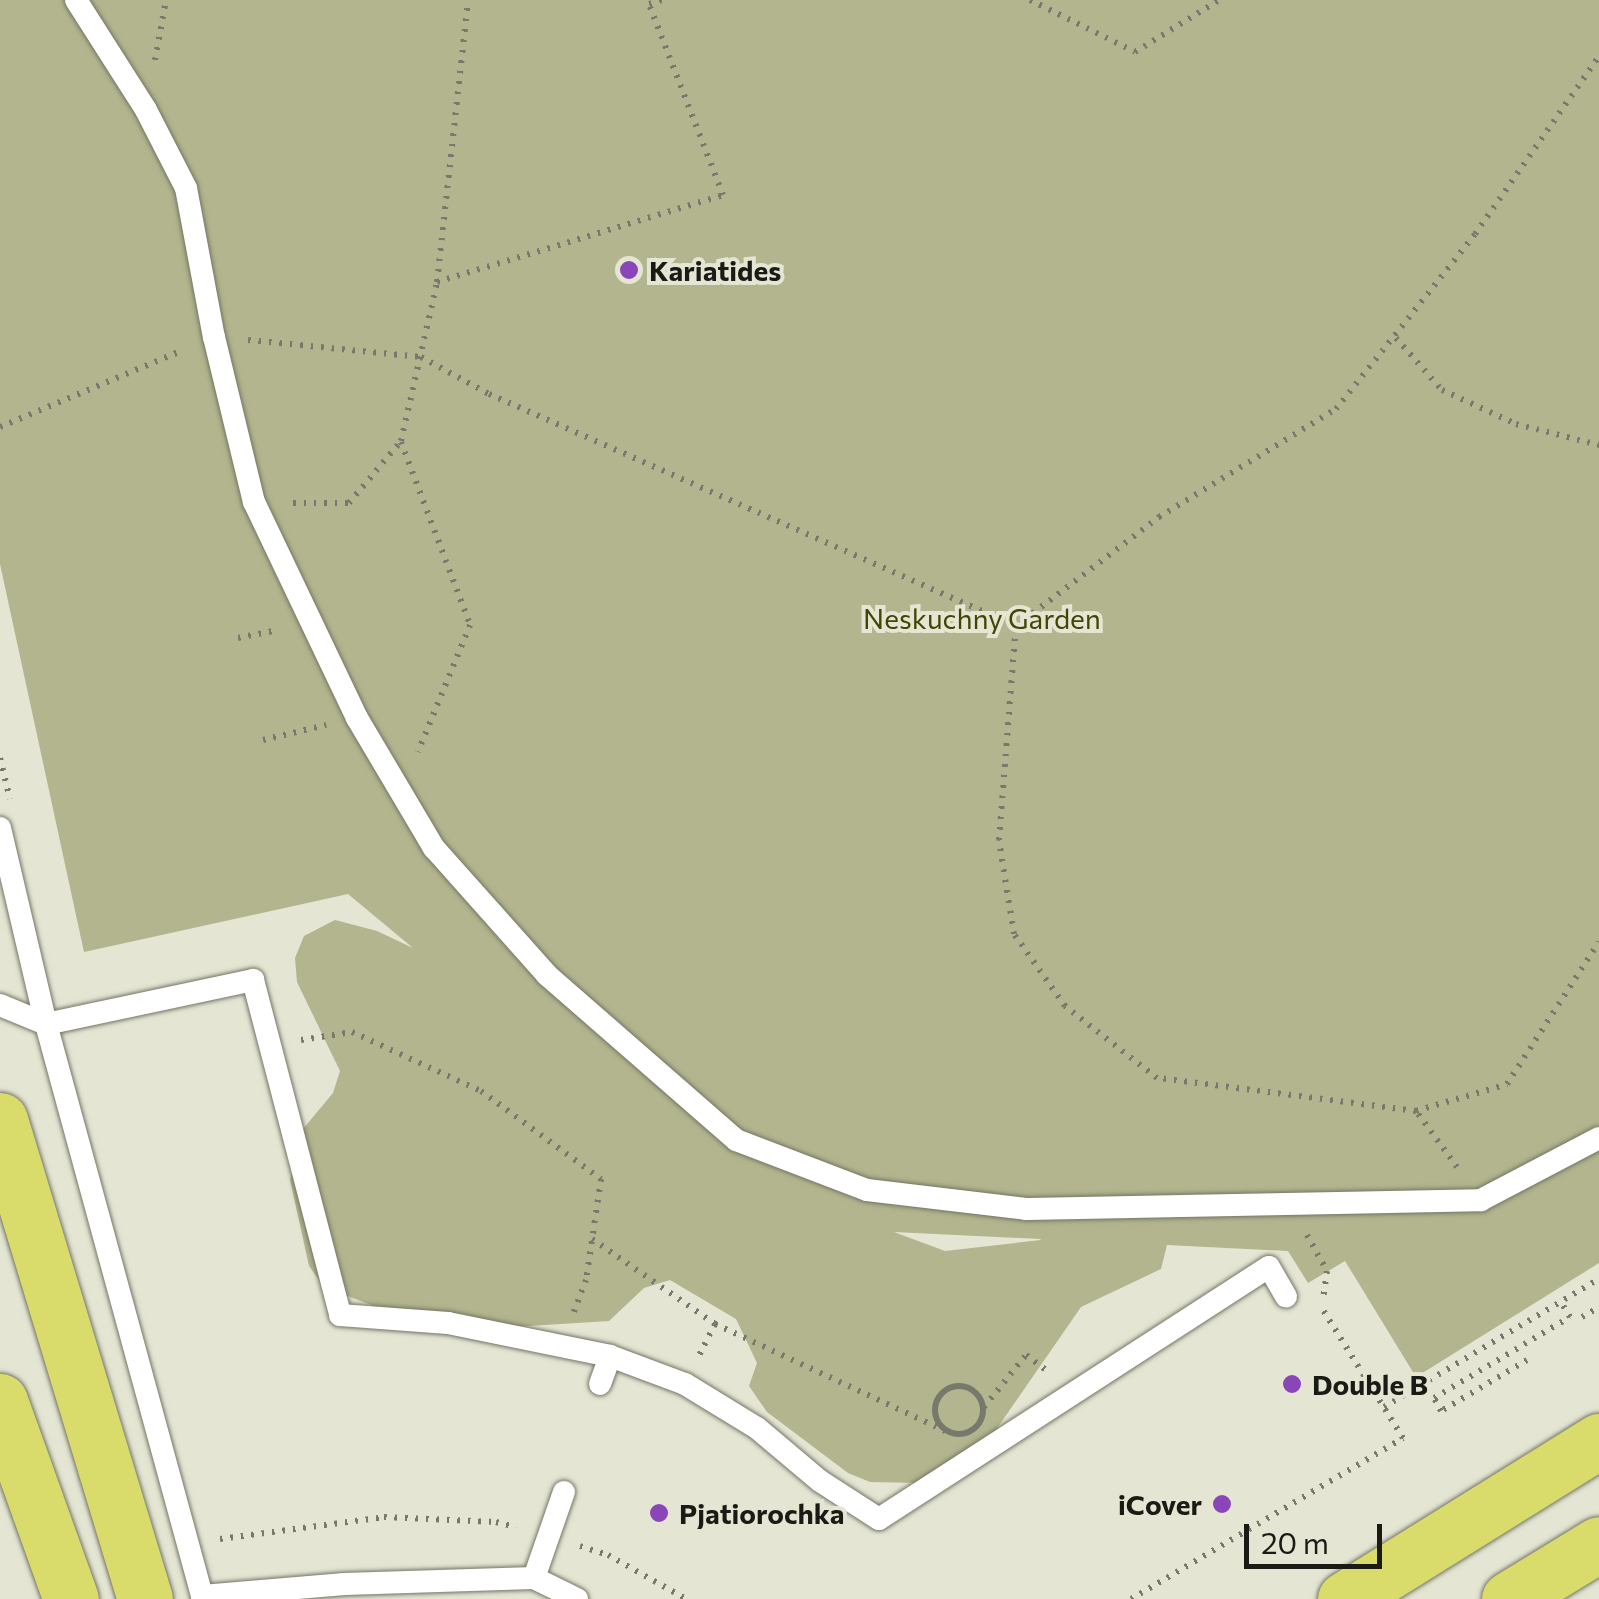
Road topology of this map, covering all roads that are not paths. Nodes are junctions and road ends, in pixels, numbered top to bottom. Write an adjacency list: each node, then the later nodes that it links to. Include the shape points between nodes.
1 (76, 0): 6 (lane, via 186,188 254,502 357,718 434,848 547,974 736,1140 868,1190 1026,1209 1481,1200)
2 (7, 821): 4 (lane)
3 (0, 1005): 4 (lane)
4 (46, 1024): 8 (lane, via 253,980 340,1315 448,1323); 14 (lane, via 202,1596)
5 (0, 1120): 16 (main road)
6 (1599, 1138)
7 (1286, 1296): 8 (lane, via 1269,1267 879,1519 757,1428 685,1384)
8 (610, 1356): 9 (lane)
9 (600, 1384)
10 (0, 1401): 15 (main road)
11 (1599, 1441): 18 (main road)
12 (564, 1492): 14 (lane)
13 (1599, 1544): 19 (main road)
14 (534, 1578): 17 (lane)
15 (71, 1599)
16 (145, 1599)
17 (577, 1599)
18 (1344, 1599)
19 (1509, 1599)

